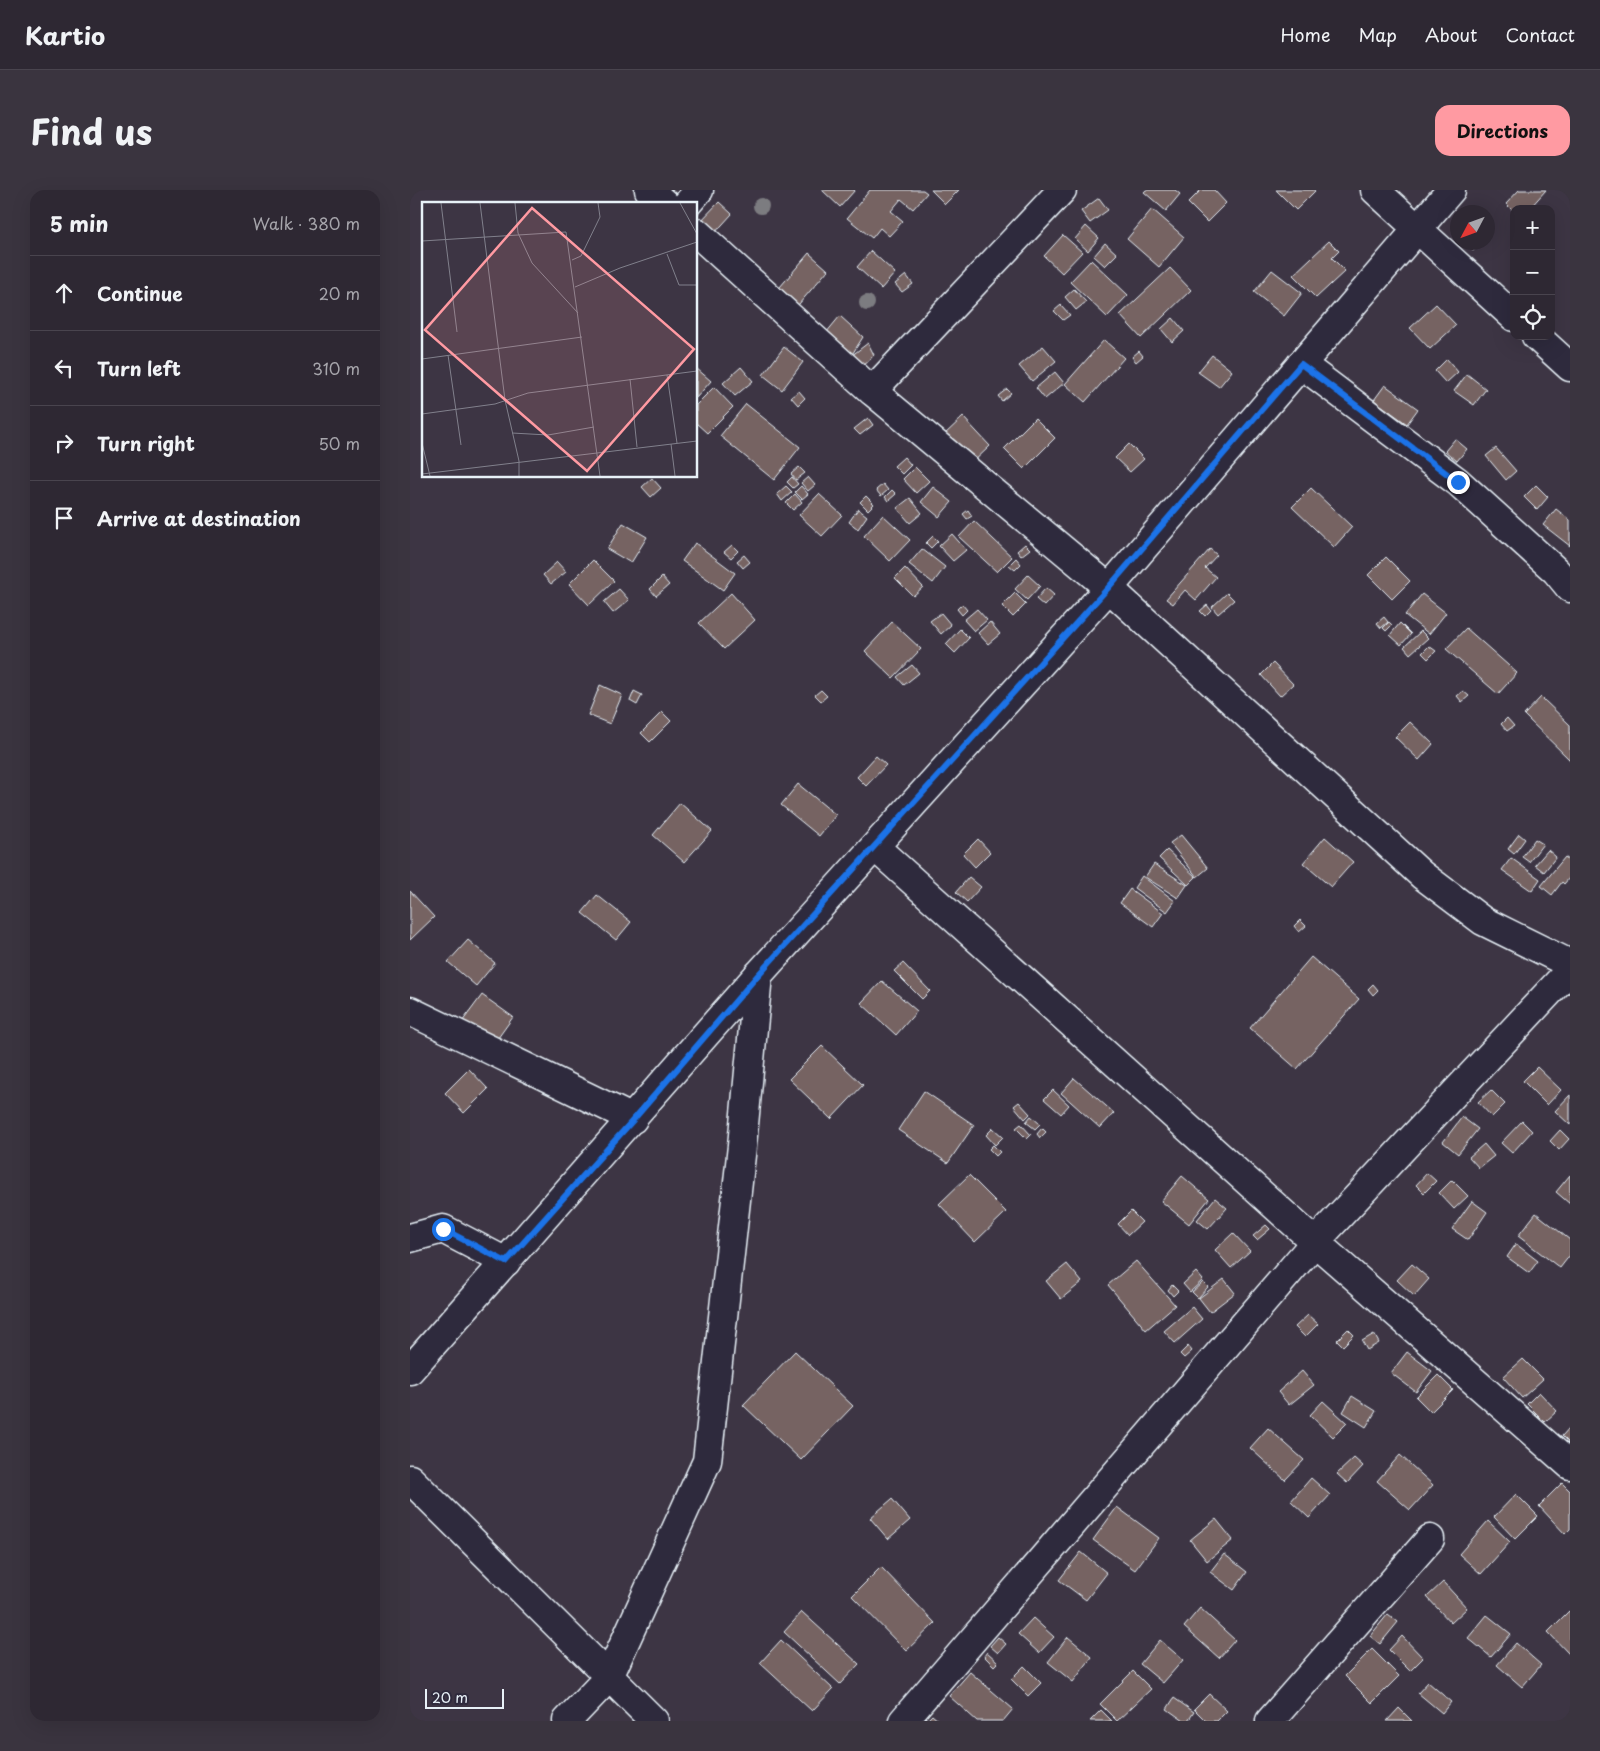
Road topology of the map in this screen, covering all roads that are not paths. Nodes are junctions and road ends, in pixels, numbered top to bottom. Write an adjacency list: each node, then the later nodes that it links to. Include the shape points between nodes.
1 (649, 190): 6 (street)
2 (698, 190): 7 (street)
3 (1062, 190): 14 (street)
4 (1375, 190): 8 (street)
5 (1451, 190): 8 (street)
6 (663, 202)
7 (689, 202)
8 (1417, 229): 10 (street); 12 (street)
9 (698, 234): 14 (street)
10 (1510, 312)
11 (1540, 340): 13 (street)
12 (1301, 364): 15 (street); 16 (street, via 1458,482 1556,571)
13 (1570, 367)
14 (872, 391): 15 (street)
15 (1108, 588): 17 (street); 18 (street, via 1422,875 1484,921)
16 (1570, 588)
17 (874, 847): 20 (street); 24 (street)
18 (1570, 964)
19 (1570, 970): 24 (street)
20 (758, 975): 22 (street); 30 (street, via 707,1462)
21 (410, 1011): 22 (street)
22 (634, 1119): 25 (street)
23 (410, 1238): 25 (street, via 443,1229)
24 (1315, 1242): 27 (street); 33 (street)
25 (506, 1262): 26 (street)
26 (410, 1370)
27 (1570, 1465)
28 (410, 1479): 30 (street)
29 (1430, 1539): 34 (street)
30 (609, 1677): 31 (street); 32 (street)
31 (567, 1721)
32 (654, 1721)
33 (903, 1721)
34 (1270, 1721)

